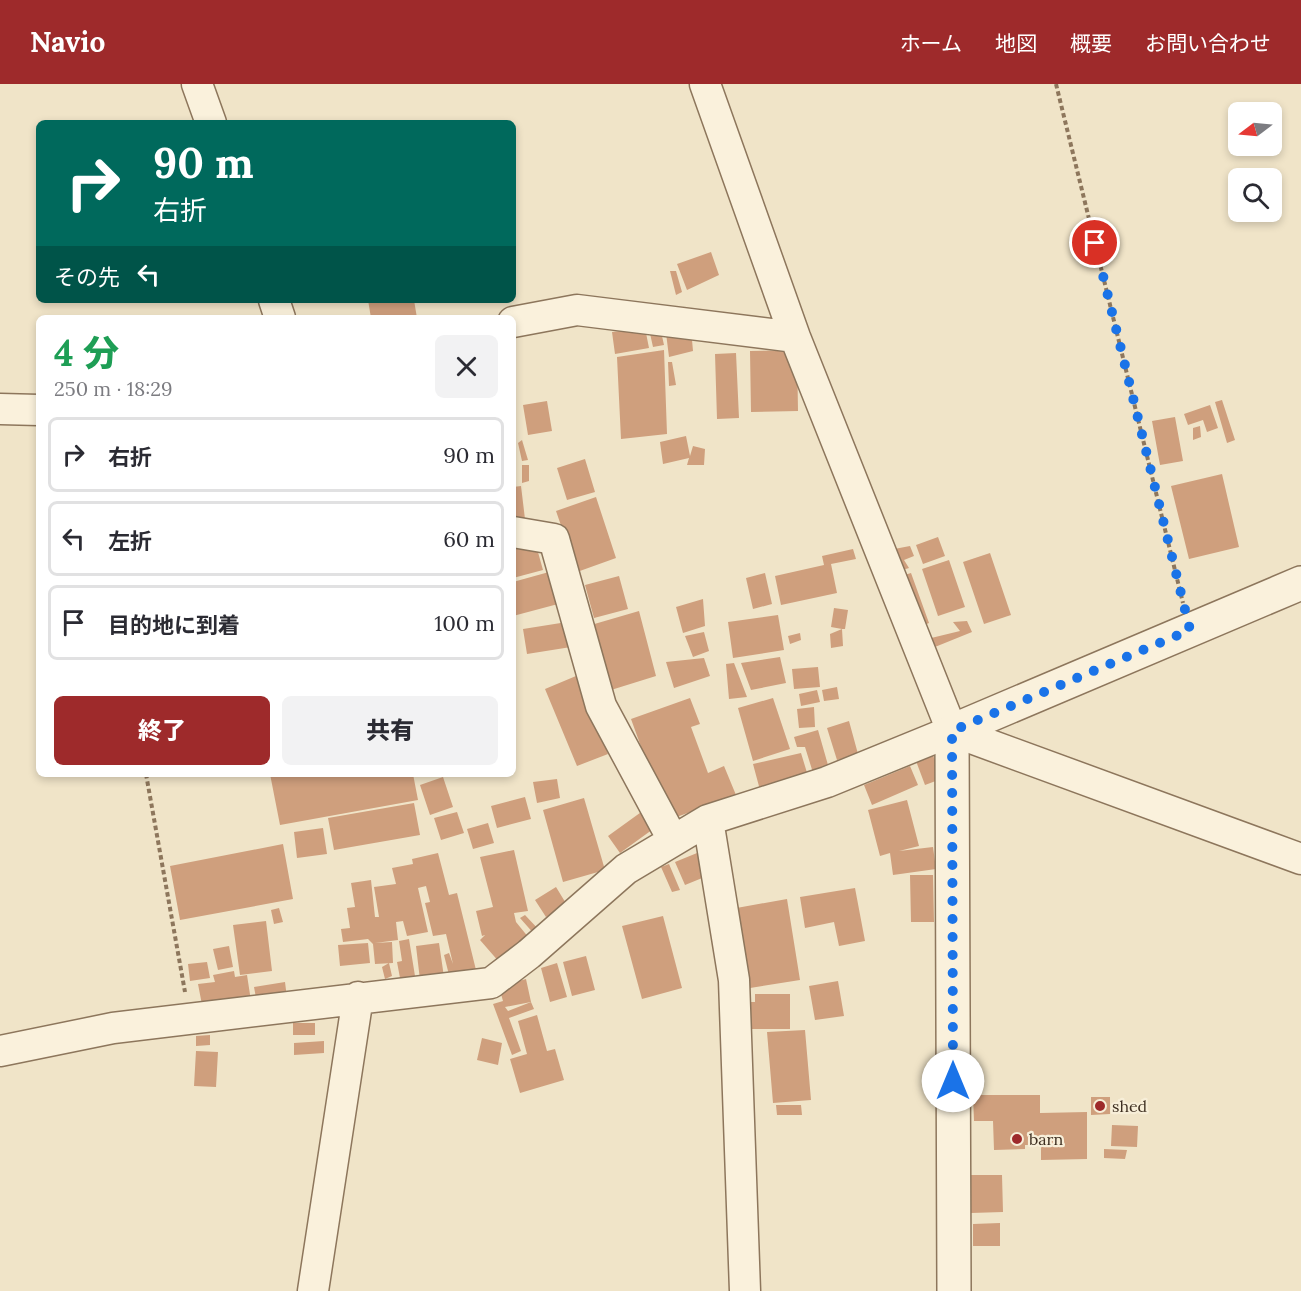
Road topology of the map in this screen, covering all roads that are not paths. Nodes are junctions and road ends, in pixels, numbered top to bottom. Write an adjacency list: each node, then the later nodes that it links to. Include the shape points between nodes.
1 (197, 84): 3 (street)
2 (705, 84): 5 (street)
3 (210, 120)
4 (516, 321): 5 (street, via 578,310)
5 (795, 337): 10 (street)
6 (0, 409): 7 (street)
7 (36, 410)
8 (516, 533): 12 (street, via 554,539 601,706)
9 (1301, 583): 10 (street)
10 (952, 731): 11 (street, via 827,782); 13 (street); 18 (street)
11 (708, 820): 12 (street); 17 (street, via 734,980)
12 (673, 840): 14 (street, via 626,869 491,982)
13 (1301, 859)
14 (358, 997): 15 (street, via 112,1028); 16 (street)
15 (0, 1051)
16 (313, 1291)
17 (745, 1291)
18 (954, 1291)

